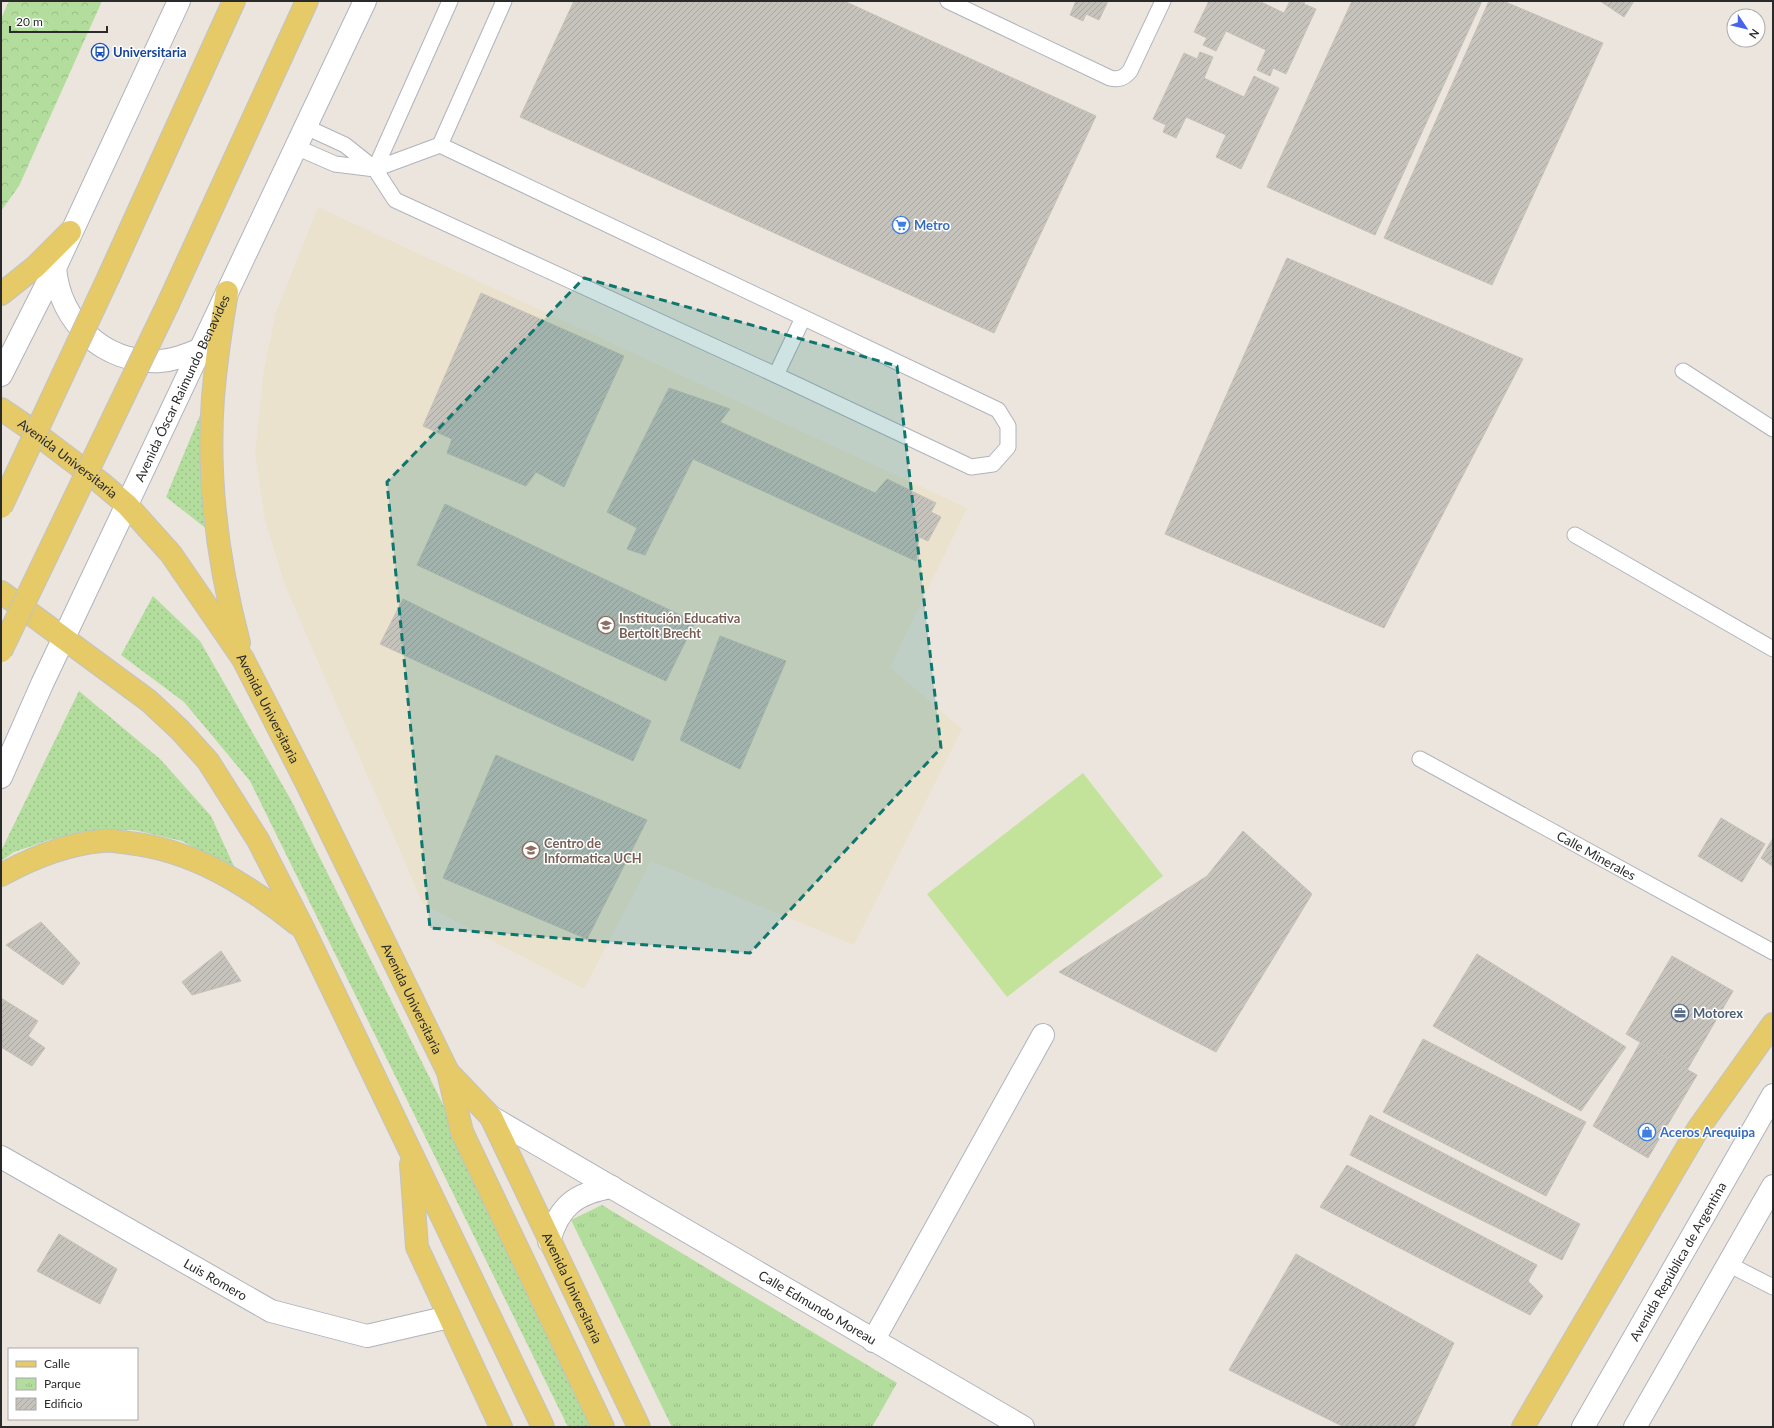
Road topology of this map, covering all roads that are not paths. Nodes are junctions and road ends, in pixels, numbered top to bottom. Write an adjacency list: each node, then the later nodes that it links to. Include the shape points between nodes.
1 (179, 1): 13 (main road)
2 (234, 1): 25 (main road, bridge)
3 (307, 1): 30 (main road, bridge, via 168,304)
4 (365, 1): 9 (main road, Avenida Óscar Raimundo Benavides)
5 (450, 1): 12 (lane)
6 (504, 1): 10 (lane)
7 (948, 1): 8 (lane, via 1117,80 1125,77 1130,71)
8 (1163, 1)
9 (306, 127): 11 (main road, Avenida Óscar Raimundo Benavides); 12 (lane, via 345,145)
10 (440, 145): 12 (lane); 17 (lane)
11 (296, 147): 12 (lane, via 335,164); 15 (main road, Avenida Óscar Raimundo Benavides)
12 (375, 169): 21 (lane, via 395,200)
13 (70, 232): 14 (main road); 16 (main road, via 35,267)
14 (54, 268): 18 (main road, via 60,296 74,321 82,332 106,349 118,355 146,361 174,359); 20 (main road)
15 (227, 292): 18 (main road, Avenida Óscar Raimundo Benavides); 31 (main road, via 213,398 212,483 228,602)
16 (1, 294)
17 (804, 318): 21 (lane); 21 (lane, via 998,410 1008,426 1008,447 993,464 971,467)
18 (201, 349): 24 (main road, Avenida Óscar Raimundo Benavides)
19 (1683, 371): 23 (lane)
20 (1, 375)
21 (776, 375)
22 (1, 409): 24 (main road, Avenida Universitaria, via 94,477)
23 (1773, 429)
24 (127, 506): 28 (main road, Avenida Óscar Raimundo Benavides); 31 (main road, Avenida Universitaria, via 172,554)
25 (1, 507)
26 (1575, 535): 29 (lane)
27 (1, 592): 28 (main road)
28 (64, 638): 33 (main road, Avenida Óscar Raimundo Benavides); 35 (main road, via 149,701 208,761 258,840)
29 (1773, 649)
30 (1, 651)
31 (243, 660): 39 (main road, Avenida Universitaria, via 306,782)
32 (1420, 759): 36 (lane, Calle Minerales)
33 (1, 777)
34 (1, 875): 35 (main road, via 30,860 67,847 102,841 145,844 188,857 236,880)
35 (303, 928): 42 (main road)
36 (1772, 948)
37 (1773, 1024): 56 (main road, via 1698,1128)
38 (1043, 1035): 50 (main road)
39 (448, 1072): 41 (main road, Avenida Universitaria); 53 (main road, Avenida Universitaria, via 462,1132)
40 (1773, 1095): 57 (main road, Avenida República de Argentina)
41 (491, 1117): 45 (main road, Calle Edmundo Moreau); 46 (main road, Avenida Universitaria)
42 (410, 1152): 49 (main road, via 417,1247); 52 (main road)
43 (1, 1157): 49 (main road, Luis Romero, via 271,1311 367,1336)
44 (1773, 1186): 47 (main road)
45 (612, 1187): 46 (main road, via 592,1191 575,1200 561,1213 553,1226); 50 (main road, Calle Edmundo Moreau)
46 (549, 1241): 54 (main road, Avenida Universitaria)
47 (1728, 1264): 48 (lane); 58 (main road)
48 (1773, 1288)
49 (450, 1317): 51 (main road)
50 (873, 1340): 55 (main road, Calle Edmundo Moreau)
51 (501, 1427)
52 (543, 1427)
53 (603, 1427)
54 (639, 1427)
55 (1023, 1427)
56 (1523, 1427)
57 (1583, 1427)
58 (1635, 1427)

